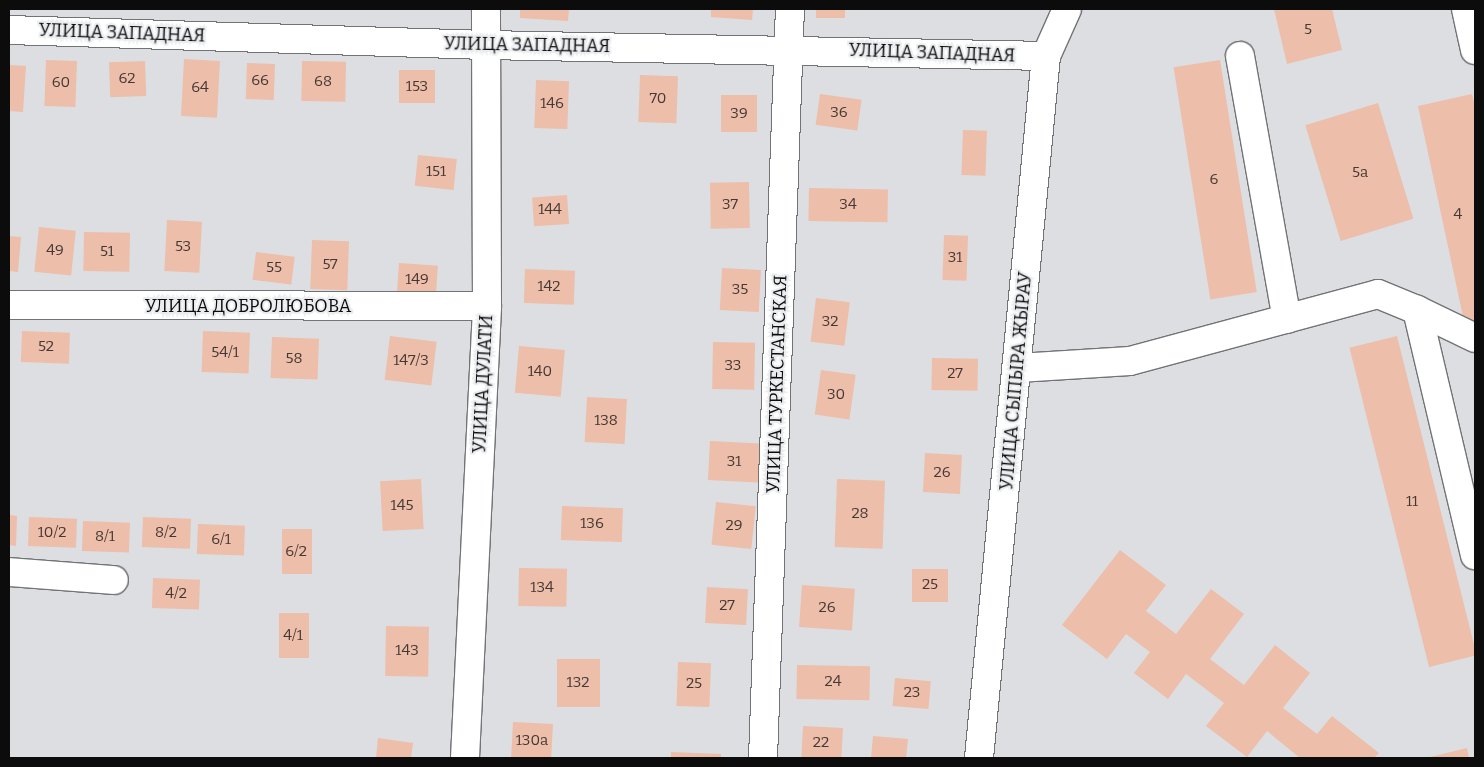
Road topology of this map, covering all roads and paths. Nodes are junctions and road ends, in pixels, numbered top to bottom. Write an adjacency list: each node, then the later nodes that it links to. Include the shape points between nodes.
1 (486, 9): 6 (street, УЛИЦА ДУЛАТИ)
2 (790, 9): 7 (street, УЛИЦА ТУРКЕСТАНСКАЯ)
3 (1067, 9): 9 (street, УЛИЦА СЫПЫРА ЖЫРАУ)
4 (1466, 9): 8 (street)
5 (9, 30): 6 (street, УЛИЦА ЗАПАДНАЯ)
6 (485, 45): 7 (street, УЛИЦА ЗАПАДНАЯ); 12 (street, УЛИЦА ДУЛАТИ)
7 (789, 49): 9 (street, УЛИЦА ЗАПАДНАЯ); 21 (street, УЛИЦА ТУРКЕСТАНСКАЯ)
8 (1475, 50)
9 (1046, 56): 16 (street, УЛИЦА СЫПЫРА ЖЫРАУ)
10 (1240, 56): 14 (street)
11 (9, 305): 12 (street, УЛИЦА ДОБРОЛЮБОВА)
12 (487, 306): 20 (street, УЛИЦА ДУЛАТИ)
13 (1417, 310): 14 (street, via 1378,294); 15 (street); 17 (street)
14 (1287, 319): 16 (street, via 1130,361)
15 (1475, 338)
16 (1018, 368): 22 (street, УЛИЦА СЫПЫРА ЖЫРАУ)
17 (1475, 555)
18 (9, 572): 19 (street)
19 (114, 580)
20 (465, 758)
21 (763, 758)
22 (978, 758)

